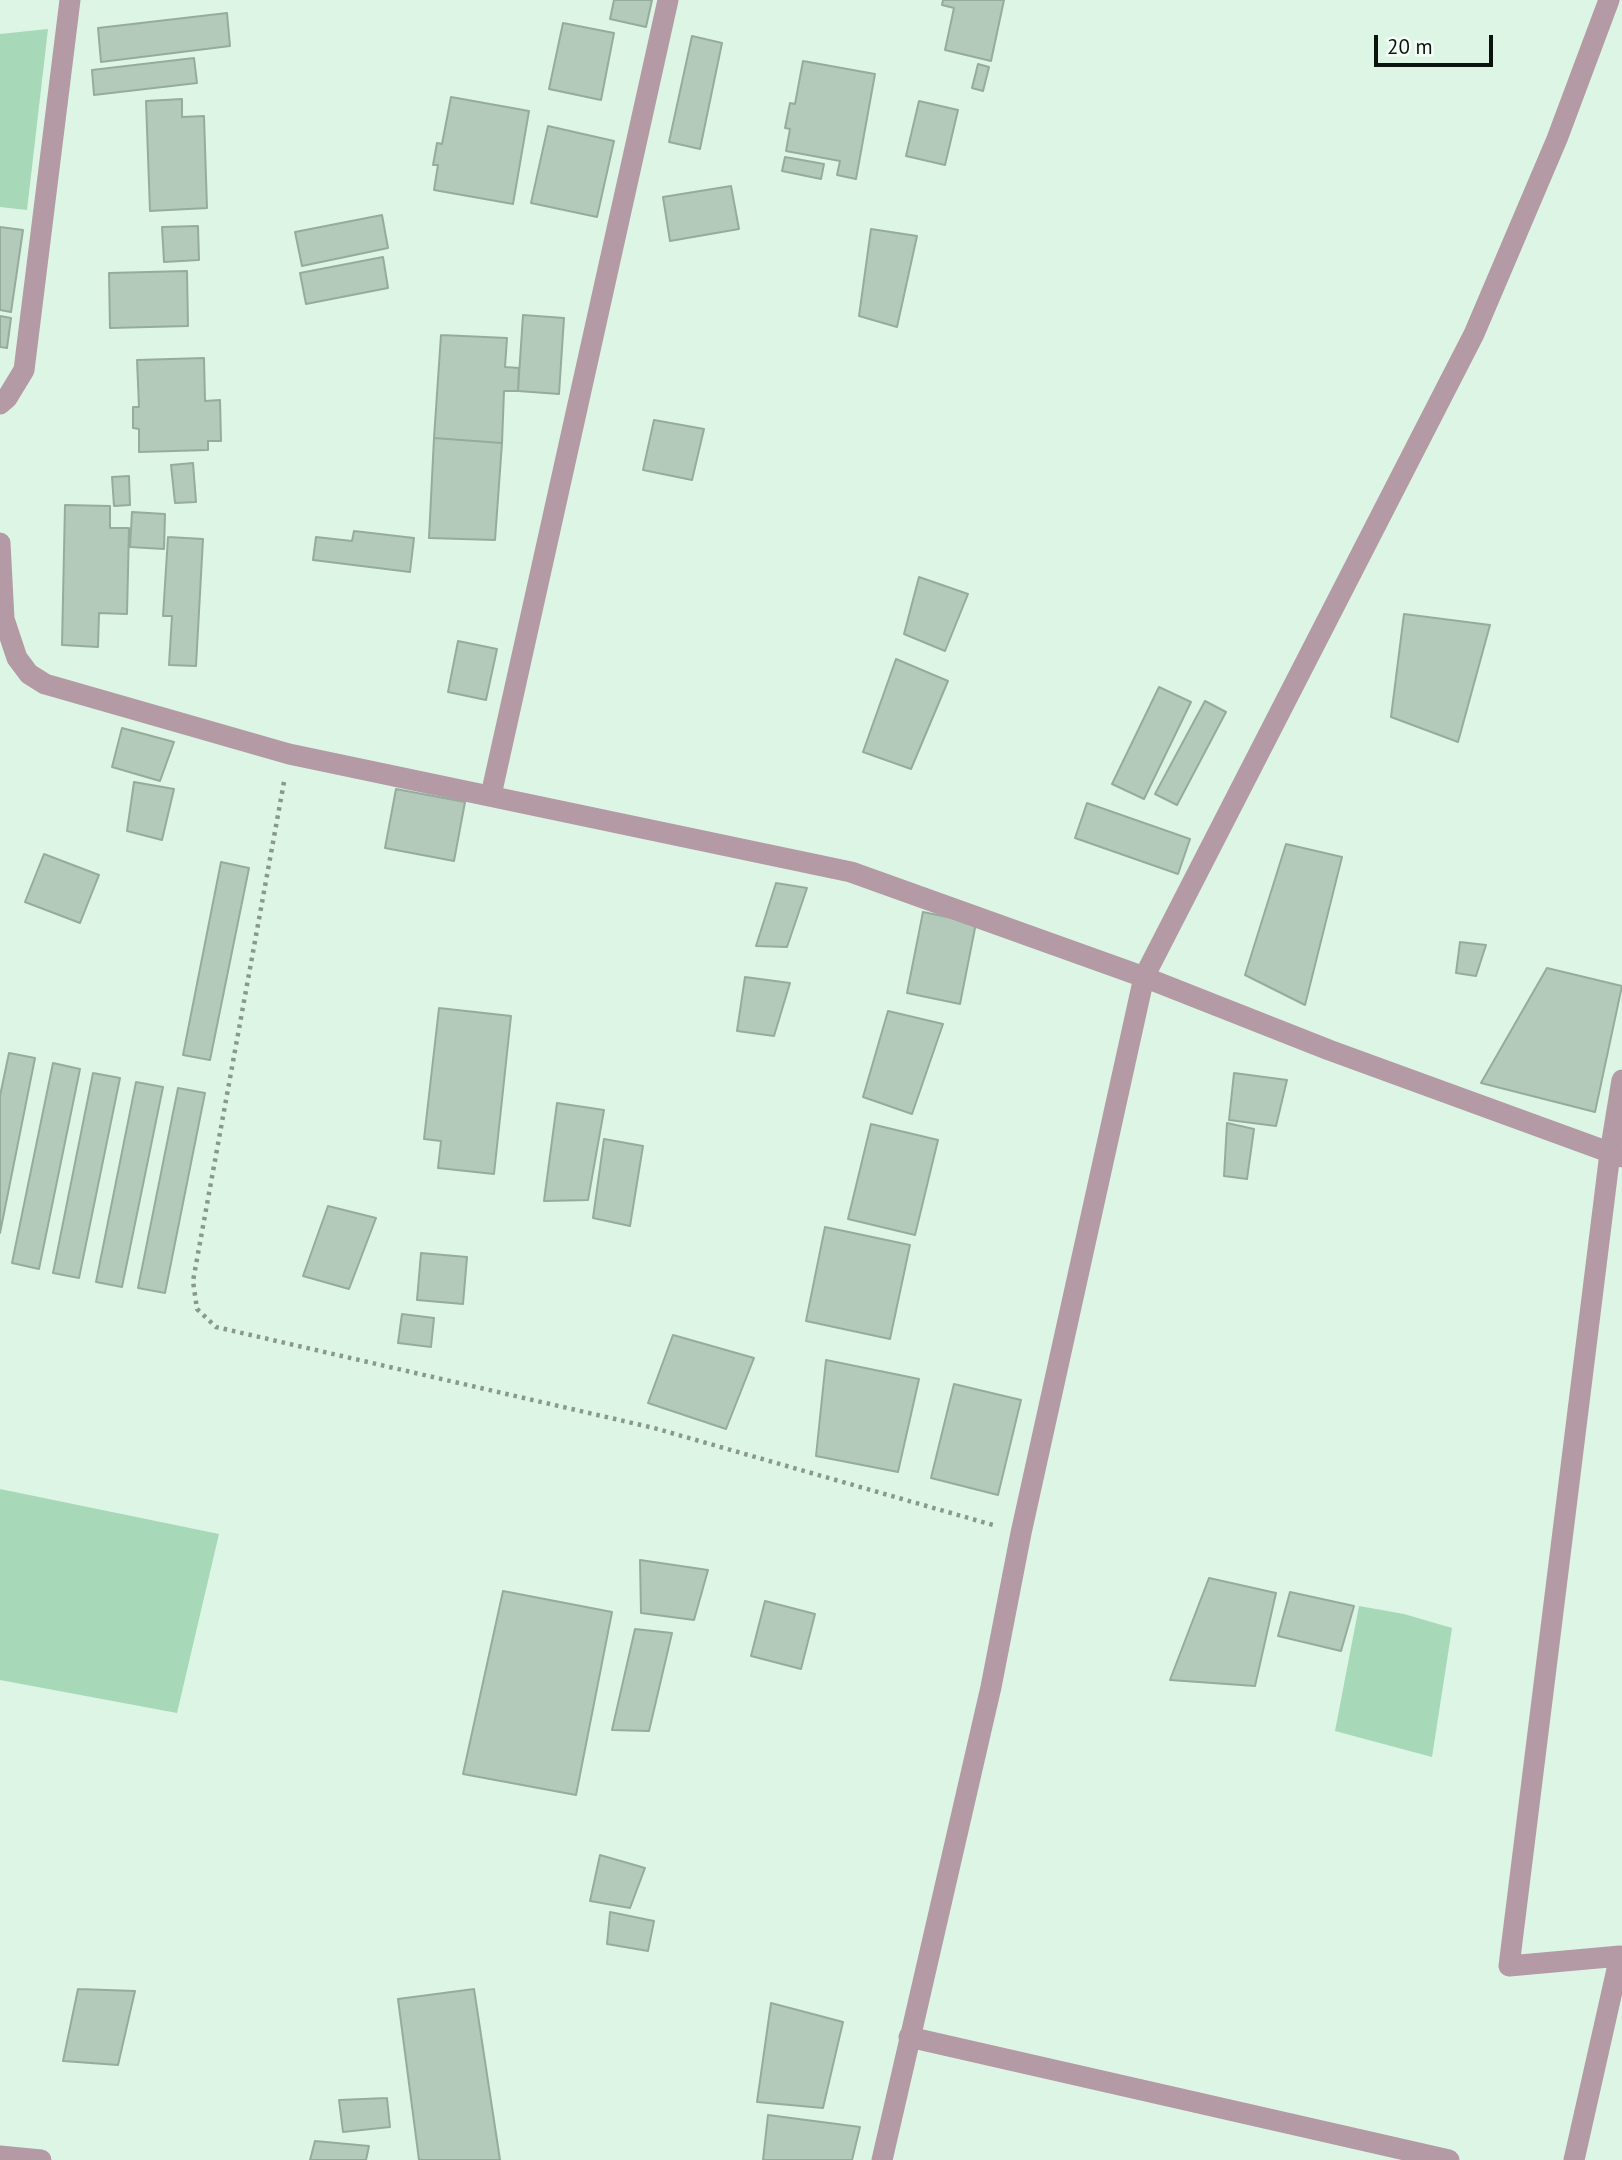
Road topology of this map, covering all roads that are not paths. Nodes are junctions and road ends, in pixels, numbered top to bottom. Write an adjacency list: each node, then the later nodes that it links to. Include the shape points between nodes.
1 (70, 0): 4 (street, via 24,370)
2 (668, 0): 7 (street)
3 (1609, 0): 8 (street, via 1558,139 1474,334)
4 (0, 404)
5 (0, 543): 6 (street)
6 (2, 622): 7 (street, via 29,674 46,684 289,754)
7 (491, 795): 8 (street, via 851,872)
8 (1144, 978): 10 (street); 11 (street, via 991,1687)
9 (1622, 1080): 10 (street)
10 (1616, 1155): 16 (street, via 1509,1966 1620,1956)
11 (909, 2037): 14 (street); 15 (street)
12 (0, 2156): 13 (street)
13 (41, 2160)
14 (882, 2160)
15 (1449, 2160)
16 (1574, 2160)

